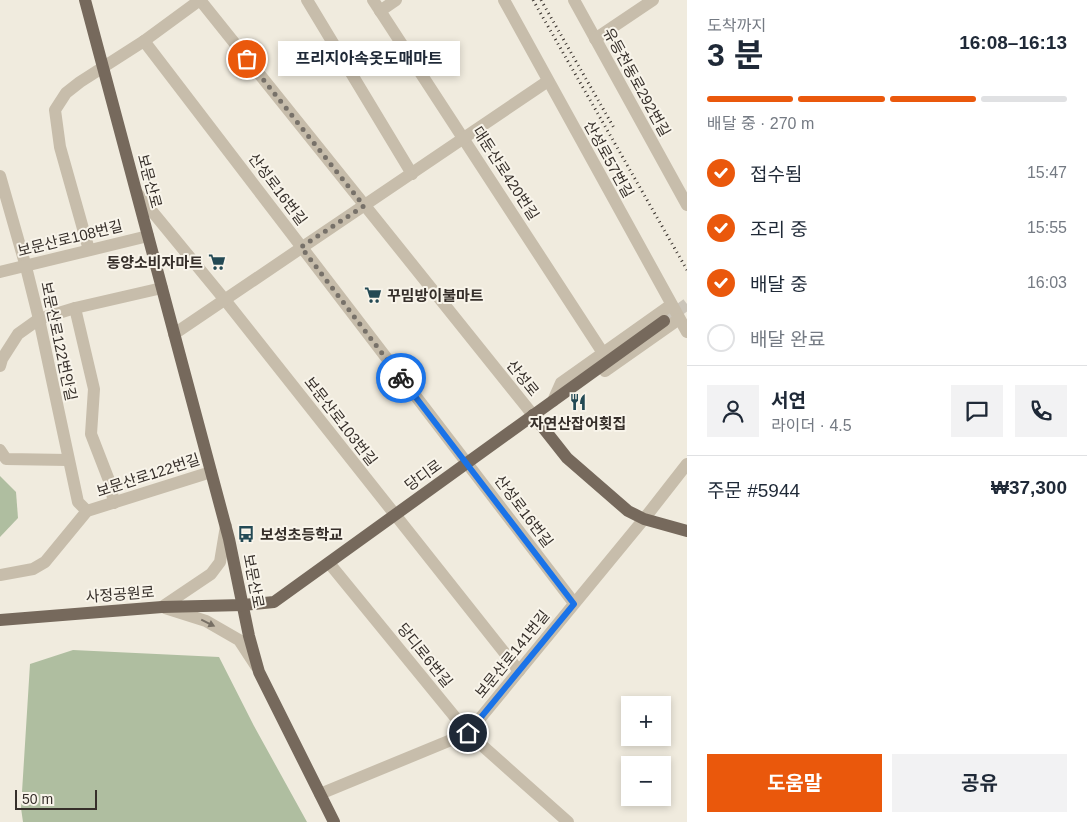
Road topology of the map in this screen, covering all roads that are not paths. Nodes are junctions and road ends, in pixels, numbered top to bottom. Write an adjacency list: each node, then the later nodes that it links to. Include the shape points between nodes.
1 (85, 0): 11 (main road, 보문산로)
2 (200, 0): 10 (street); 18 (street, 산성로)
3 (307, 0): 14 (street)
4 (396, 0): 8 (street, 대둔산로420번길)
5 (504, 0): 12 (street, 산성로57번길)
6 (574, 0): 9 (street, 유등천동로292번길)
7 (653, 0): 9 (street)
8 (377, 5): 13 (street, 대둔산로420번길)
9 (595, 39): 17 (street, 유등천동로292번길)
10 (144, 41): 11 (street); 20 (street, 산성로16번길)
11 (103, 66): 16 (main road, 보문산로); 21 (street, via 66,93 55,110 60,147)
12 (548, 81): 13 (street); 26 (street, 산성로57번길)
13 (465, 139): 14 (street); 33 (street, 대둔산로420번길)
14 (412, 174): 18 (street)
15 (0, 176): 22 (street, 보문산로122번안길)
16 (137, 193): 19 (main road, 보문산로); 25 (street, 보문산로103번길)
17 (687, 205)
18 (364, 206): 20 (street); 36 (street, 산성로)
19 (148, 236): 21 (street, 보문산로108번길); 24 (main road, 보문산로)
20 (301, 247): 25 (street); 39 (street, 산성로16번길)
21 (90, 250): 22 (street, 보문산로108번길)
22 (26, 267): 23 (street, 보문산로108번길); 28 (street, 보문산로122번안길)
23 (0, 272)
24 (162, 288): 27 (street); 32 (main road, 보문산로)
25 (225, 300): 32 (street); 44 (street, 보문산로103번길)
26 (671, 305): 29 (street, 산성로57번길); 33 (street)
27 (75, 308): 28 (street); 42 (street, via 94,389 91,434 110,483)
28 (39, 319): 34 (street, via 18,334); 38 (street, 보문산로122번안길)
29 (679, 319): 31 (street, 산성로57번길); 35 (street, via 570,395)
30 (664, 321): 35 (main road, 당디로)
31 (687, 332)
32 (174, 334): 41 (main road, 보문산로)
33 (603, 353): 35 (street, via 561,383)
34 (0, 366)
35 (553, 401): 36 (main road, 당디로)
36 (533, 415): 39 (main road, 당디로); 45 (main road, 산성로, via 567,458 628,511)
37 (0, 450): 38 (street, via 6,459)
38 (68, 460): 43 (street, 보문산로122번안길, via 78,502)
39 (467, 463): 44 (main road, 당디로); 50 (street, 산성로16번길)
40 (687, 464): 45 (street)
41 (211, 472): 42 (street, 보문산로122번길); 46 (main road, 보문산로)
42 (114, 503): 43 (street, 보문산로122번길)
43 (87, 512): 49 (street, 보문산로122번길, via 45,562 33,569)
44 (395, 515): 48 (main road, 당디로); 54 (street, 보문산로103번길)
45 (644, 519): 47 (main road, 산성로); 50 (street, 보문산로141번길)
46 (226, 526): 51 (main road, 보문산로); 52 (street, via 220,562 211,574)
47 (687, 531)
48 (329, 563): 51 (main road, 당디로, via 274,602); 56 (street, 당디로6번길)
49 (0, 574)
50 (574, 604): 54 (street, 보문산로141번길)
51 (243, 605): 52 (main road, 사정공원로); 55 (main road, 보문산로)
52 (162, 607): 53 (main road, 사정공원로); 55 (street, one-way to 55, via 206,621 240,640)
53 (0, 620)
54 (518, 671): 56 (street, 보문산로141번길)
55 (259, 672): 57 (main road, 보문산로)
56 (468, 733): 57 (street, 보문산로141번길); 59 (street, 당디로6번길)
57 (320, 794): 58 (main road, 보문산로)
58 (334, 822)
59 (568, 822)

